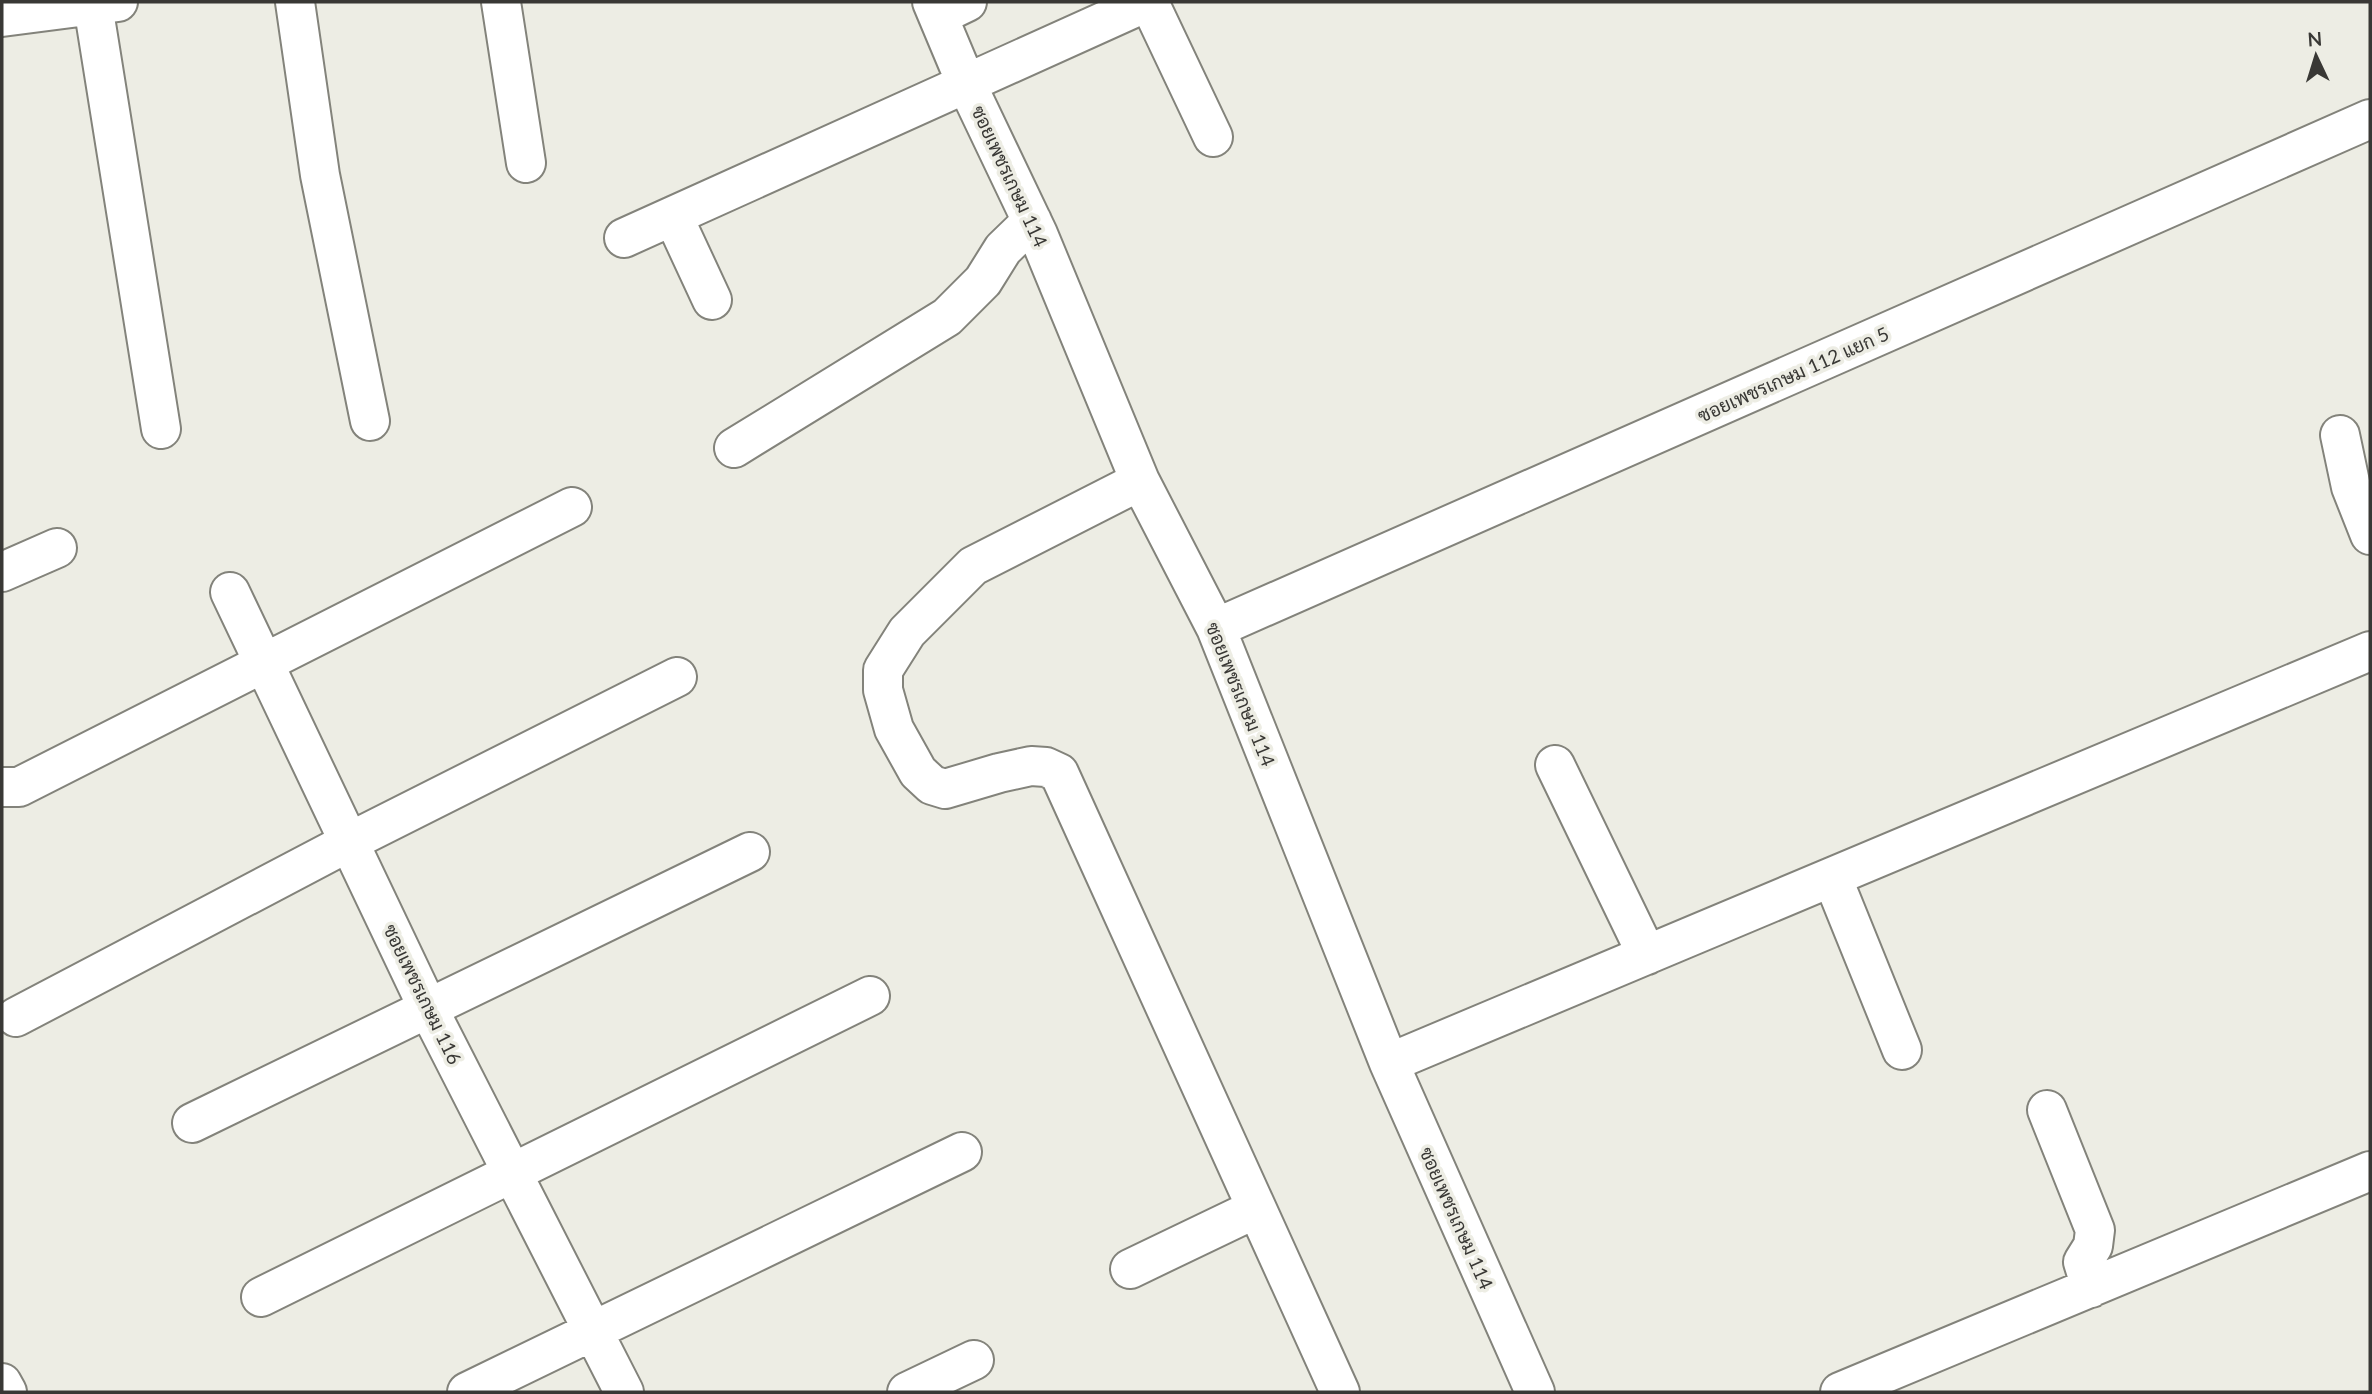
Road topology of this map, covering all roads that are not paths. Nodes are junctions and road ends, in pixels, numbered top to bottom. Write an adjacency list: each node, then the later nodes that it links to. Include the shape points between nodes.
1 (295, 2): 15 (street, via 320,175)
2 (501, 2): 10 (street)
3 (1148, 2): 7 (street); 9 (street)
4 (105, 4): 6 (street); 16 (street)
5 (946, 6): 7 (street, ซอยเพชรเกษม 114)
6 (2, 17)
7 (967, 83): 11 (street); 12 (street, ซอยเพชรเกษม 114)
8 (2370, 119): 25 (street, ซอยเพชรเกษม 112 แยก 5)
9 (1213, 137)
10 (526, 163)
11 (673, 216): 13 (street); 14 (street)
12 (1032, 221): 18 (street, via 947,317); 19 (street, ซอยเพชรเกษม 114)
13 (624, 238)
14 (712, 300)
15 (370, 421)
16 (161, 429)
17 (2340, 435): 21 (street, via 2351,488)
18 (734, 448)
19 (1140, 481): 25 (street, ซอยเพชรเกษม 114); 45 (street, via 974,566 907,632 883,670 883,690 894,729 918,772 932,785 945,789 1031,766 1059,773)
20 (572, 507): 27 (street)
21 (2370, 535)
22 (57, 548): 23 (street)
23 (2, 572)
24 (230, 592): 27 (street, ซอยเพชรเกษม 116)
25 (1216, 628): 39 (street, ซอยเพชรเกษม 114)
26 (2370, 651): 33 (street)
27 (264, 663): 30 (street, via 19,787); 31 (street, ซอยเพชรเกษม 116)
28 (677, 677): 31 (street)
29 (1555, 765): 34 (street)
30 (2, 787)
31 (349, 842): 36 (street, ซอยเพชรเกษม 116); 37 (street)
32 (750, 852): 36 (street)
33 (1832, 877): 34 (street); 38 (street)
34 (1647, 955): 39 (street)
35 (870, 996): 44 (street)
36 (428, 1008): 41 (street); 44 (street, ซอยเพชรเกษม 116)
37 (16, 1017)
38 (1902, 1050)
39 (1389, 1063): 57 (street, ซอยเพชรเกษม 114)
40 (2047, 1110): 47 (street, via 2095,1230 2093,1246 2083,1262)
41 (192, 1123)
42 (962, 1153): 49 (street)
43 (2370, 1171): 47 (street)
44 (512, 1173): 48 (street); 49 (street, ซอยเพชรเกษม 116)
45 (1255, 1209): 46 (street); 56 (street)
46 (1130, 1269)
47 (2091, 1288): 58 (street)
48 (261, 1297)
49 (593, 1331): 53 (street); 54 (street, ซอยเพชรเกษม 116)
50 (974, 1360): 55 (street)
51 (2, 1383): 52 (street)
52 (7, 1392)
53 (467, 1392)
54 (624, 1392)
55 (907, 1392)
56 (1340, 1392)
57 (1535, 1392)
58 (1840, 1392)

